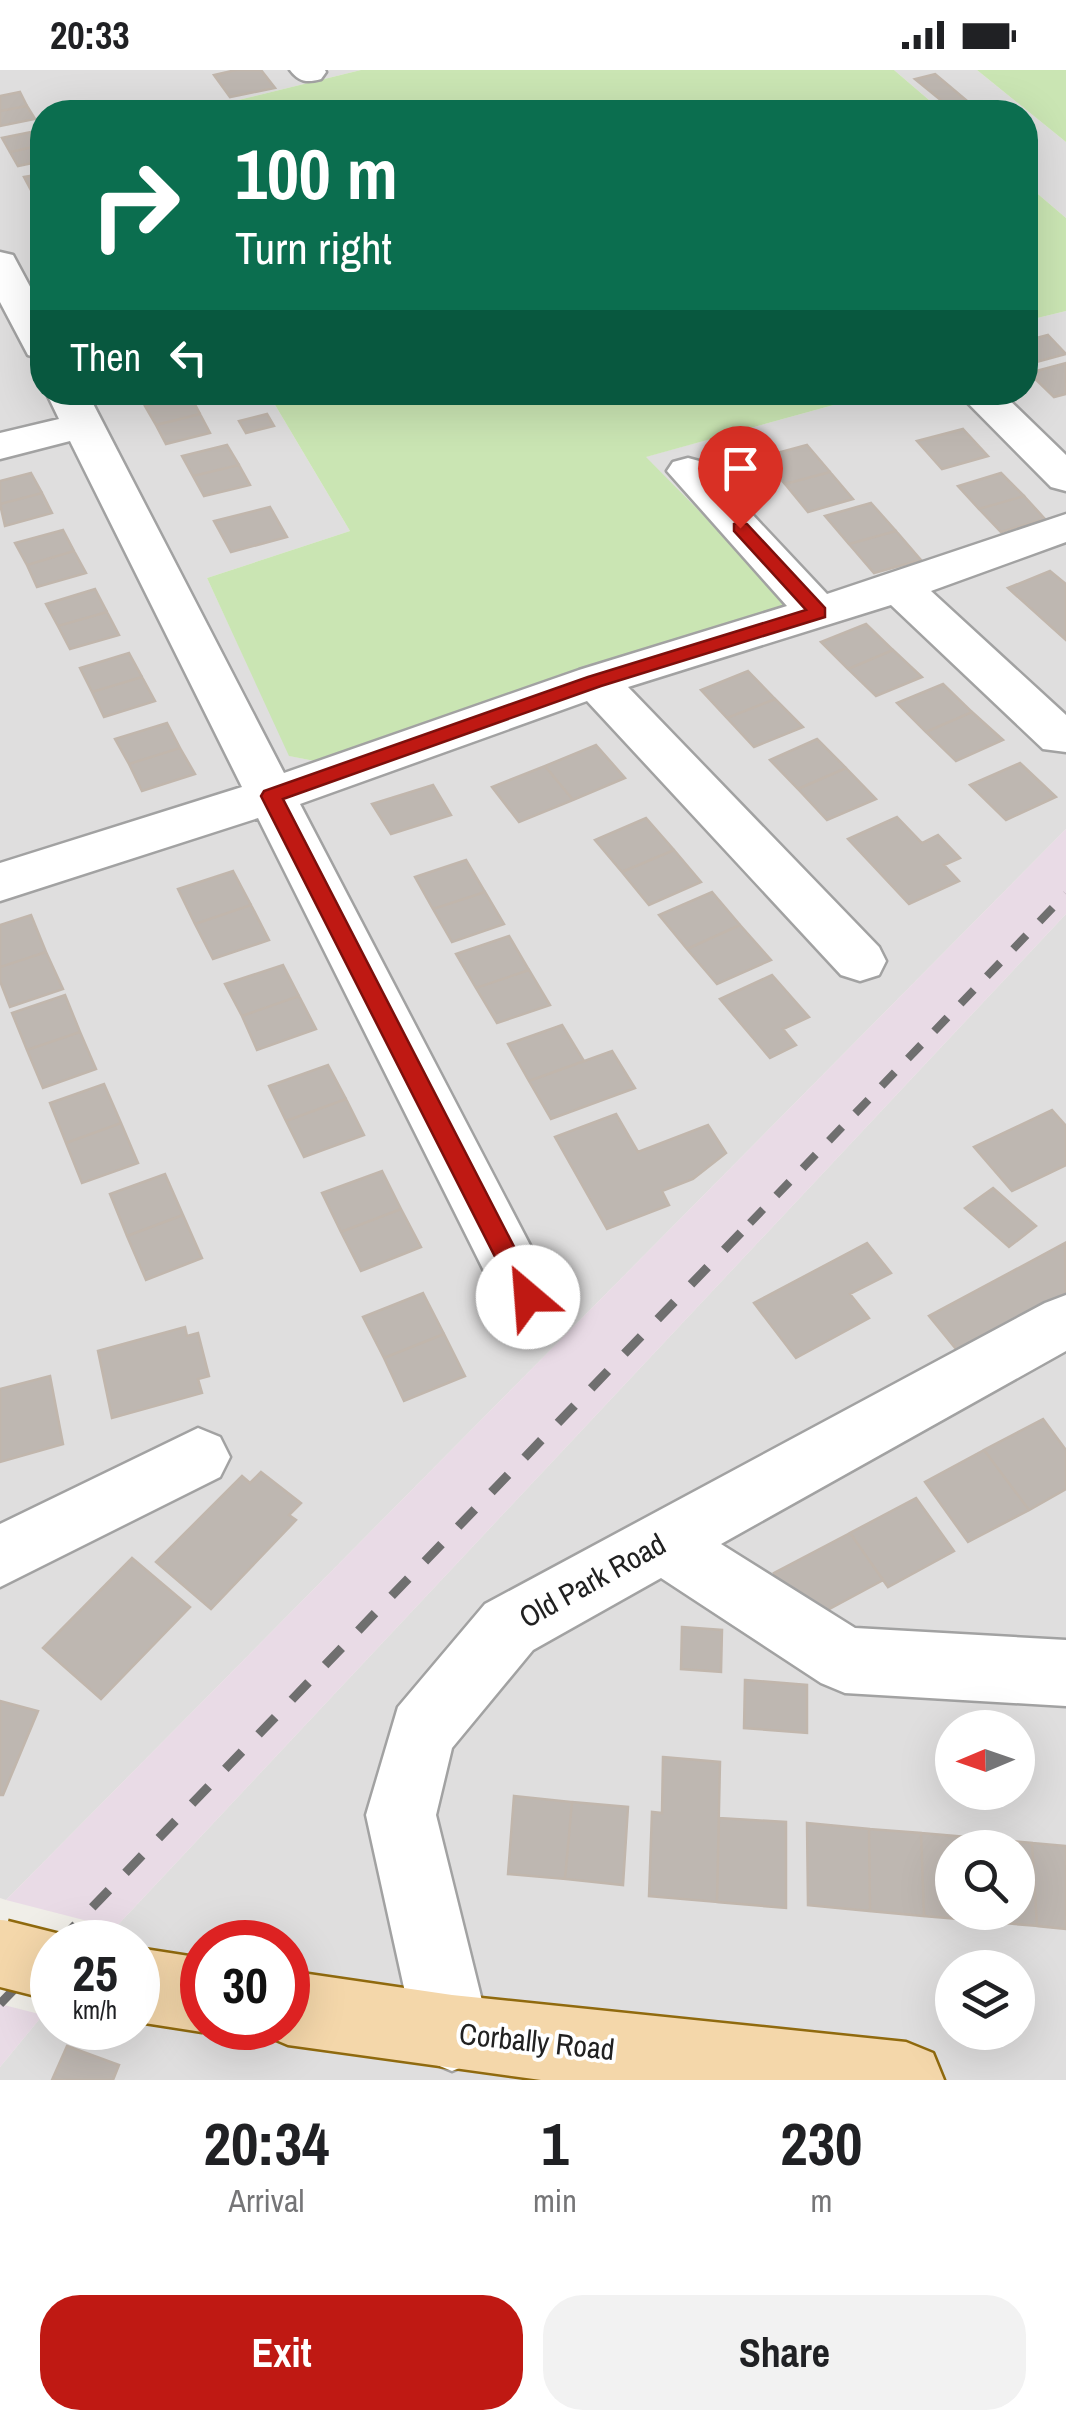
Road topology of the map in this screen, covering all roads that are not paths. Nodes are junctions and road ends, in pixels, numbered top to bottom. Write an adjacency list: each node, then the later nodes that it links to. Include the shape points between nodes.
1 (0, 264): 2 (street)
2 (30, 323)
3 (990, 405): 7 (street)
4 (74, 409): 5 (street); 13 (street)
5 (0, 446)
6 (688, 471): 10 (street)
7 (1066, 478)
8 (1066, 527): 9 (street)
9 (899, 587): 10 (street); 12 (street)
10 (818, 612): 11 (street)
11 (594, 682): 13 (street); 15 (street)
12 (1060, 737)
13 (271, 796): 14 (street); 16 (street)
14 (0, 882)
15 (860, 962)
16 (528, 1297)
17 (1066, 1320): 19 (street, Old Park Road)
18 (198, 1457): 20 (street)
19 (661, 1542): 21 (street, via 845,1660); 25 (street, Old Park Road, via 509,1627 422,1732 401,1815)
20 (0, 1558)
21 (1066, 1673)
22 (0, 1953): 23 (main road, bridge)
23 (30, 1960)
24 (310, 2011): 25 (main road, Corbally Road)
25 (452, 2033): 26 (main road, Corbally Road)
26 (906, 2080)

